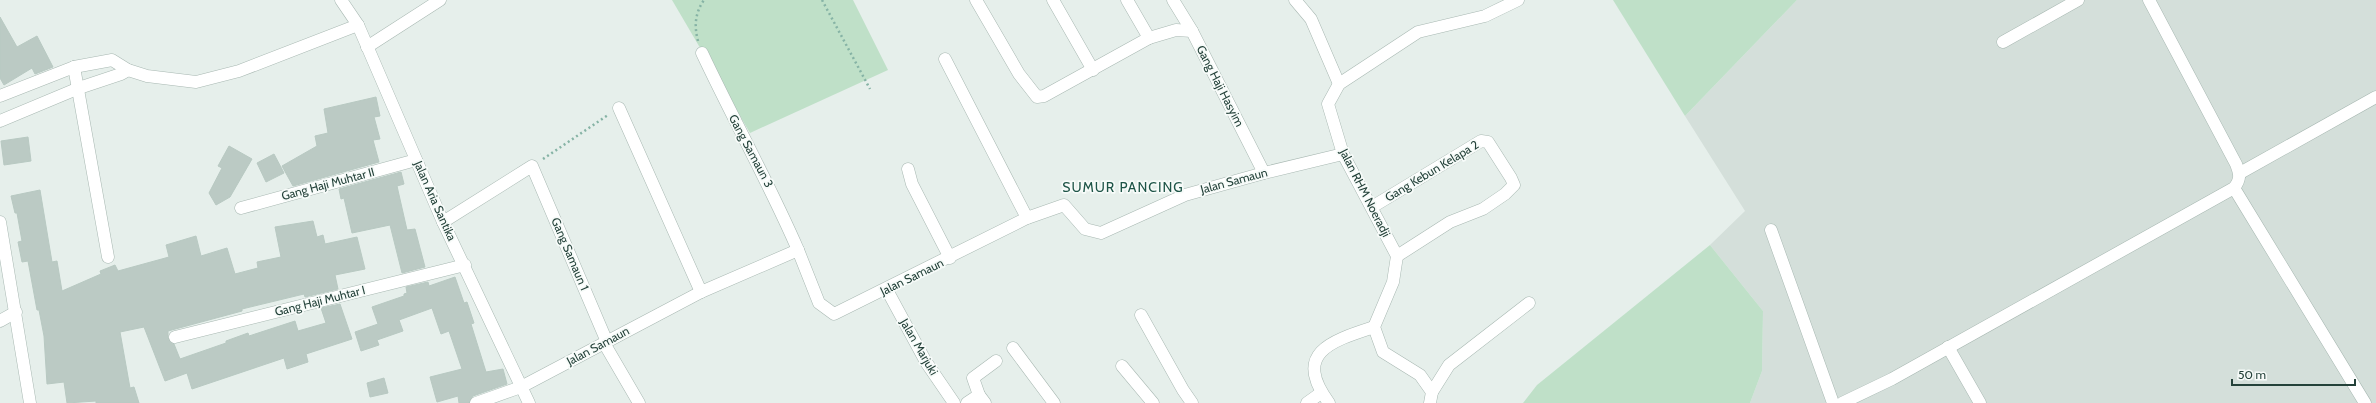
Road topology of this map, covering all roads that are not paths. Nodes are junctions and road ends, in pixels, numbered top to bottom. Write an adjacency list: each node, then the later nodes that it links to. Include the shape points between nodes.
1 (341, 0): 12 (street, Jalan Aria Santika)
2 (440, 0): 16 (street)
3 (976, 0): 21 (street, via 1019,74 1037,97 1044,96)
4 (1053, 0): 21 (street)
5 (1127, 0): 14 (street)
6 (1173, 0): 13 (street, Gang Haji Hasyim)
7 (1295, 0): 22 (street, via 1311,19)
8 (1518, 0): 11 (street, Jalan RHM Noeradji)
9 (2078, 0): 15 (street)
10 (2149, 0): 32 (street)
11 (1503, 4): 22 (street, Jalan RHM Noeradji, via 1485,16 1418,32)
12 (358, 25): 16 (street, Jalan Aria Santika); 20 (street, via 226,75 196,82 147,76)
13 (1192, 31): 14 (street, via 1169,31); 31 (street, Gang Haji Hasyim)
14 (1149, 38): 21 (street)
15 (2003, 42)
16 (367, 47): 29 (street, Jalan Aria Santika)
17 (702, 53): 40 (street, Gang Samaun 3, via 735,123 774,193)
18 (945, 59): 36 (street)
19 (74, 67): 20 (street, via 112,60); 23 (street); 24 (street)
20 (128, 70): 23 (street)
21 (1093, 70)
22 (1339, 84): 28 (street, Jalan RHM Noeradji, via 1328,104)
23 (79, 88): 27 (street); 42 (street)
24 (0, 96)
25 (2376, 97): 32 (street)
26 (619, 108): 46 (street)
27 (0, 121)
28 (1343, 154): 31 (street, Jalan Samaun); 34 (street, Jalan RHM Noeradji)
29 (416, 160): 35 (street, Gang Haji Muhtar II); 37 (street, Jalan Aria Santika)
30 (908, 169): 43 (street, via 912,184)
31 (1264, 173): 36 (street, Jalan Samaun, via 1185,195 1101,233 1085,229 1064,205)
32 (2240, 173): 33 (street, via 2239,181)
33 (2234, 188): 54 (street); 76 (street)
34 (1372, 207): 41 (street, Jalan RHM Noeradji); 41 (street, Gang Kebun Kelapa 2, via 1486,140 1503,162 1514,184 1505,194 1483,208 1450,222)
35 (241, 208)
36 (1027, 218): 43 (street, Jalan Samaun)
37 (443, 222): 44 (street, Jalan Aria Santika); 53 (street, Gang Samaun 1, via 532,166)
38 (0, 223): 48 (street)
39 (1771, 230): 73 (street)
40 (798, 250): 45 (street, Jalan Samaun, via 819,304 834,314); 46 (street, Jalan Samaun)
41 (1397, 256): 51 (street, via 1393,282)
42 (108, 257)
43 (950, 258): 45 (street, Jalan Samaun)
44 (465, 265): 52 (street, Gang Haji Muhtar I); 58 (street, Jalan Aria Santika)
45 (887, 290): 66 (street, Jalan Marjuki, via 926,362)
46 (701, 292): 53 (street, Jalan Samaun)
47 (1529, 303): 60 (street, via 1449,365)
48 (16, 312): 50 (street); 62 (street)
49 (1141, 315): 70 (street)
50 (0, 321)
51 (1374, 327): 59 (street, via 1349,335 1322,349 1314,363 1313,375); 60 (street, via 1383,352 1420,375)
52 (175, 337)
53 (606, 342): 58 (street, Jalan Samaun); 65 (street, Gang Samaun 1)
54 (1948, 347): 74 (street, via 1892,379); 75 (street)
55 (1013, 348): 68 (street)
56 (996, 362): 61 (street, via 973,378)
57 (1122, 366): 69 (street)
58 (521, 387): 63 (street, Jalan Samaun); 64 (street, Jalan Aria Santika)
59 (1321, 393): 71 (street); 72 (street)
60 (1431, 397)
61 (982, 399): 67 (street)
62 (30, 403)
63 (476, 403)
64 (529, 403)
65 (639, 403)
66 (954, 403)
67 (967, 403)
68 (1054, 403)
69 (1153, 403)
70 (1192, 403)
71 (1307, 403)
72 (1329, 403)
73 (1833, 403)
74 (1842, 403)
75 (1980, 403)
76 (2365, 403)

